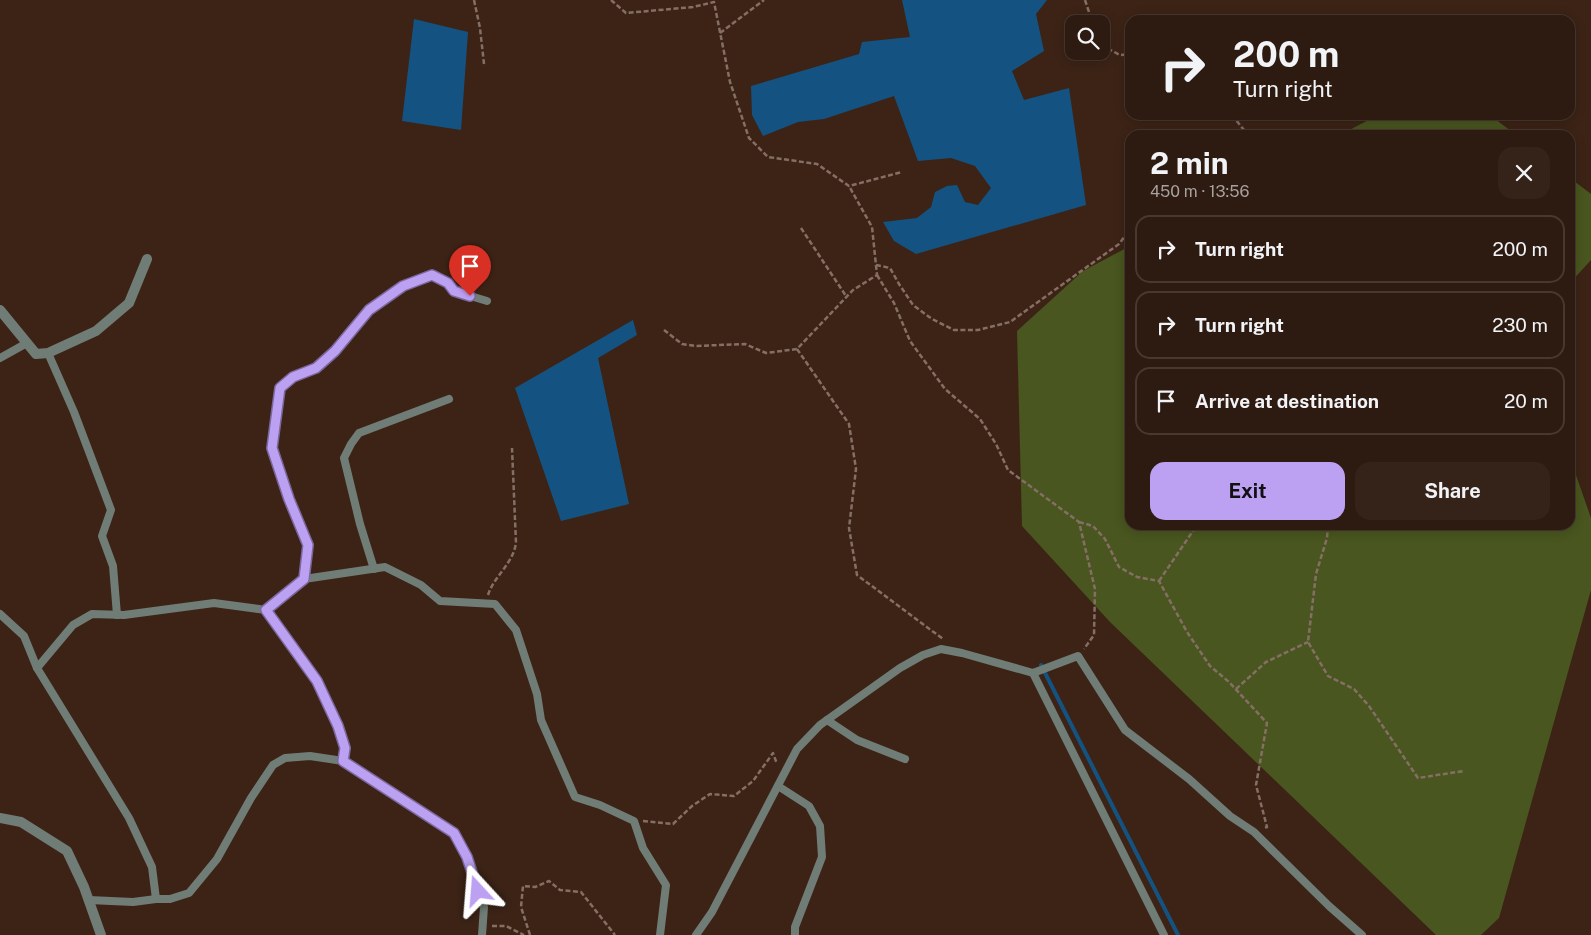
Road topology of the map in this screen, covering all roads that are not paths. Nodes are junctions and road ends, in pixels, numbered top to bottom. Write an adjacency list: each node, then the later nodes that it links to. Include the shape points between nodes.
1 (147, 259): 5 (street, via 129,304 96,331)
2 (487, 301): 9 (lane, via 454,291 448,283 432,275 403,286 369,310 335,351 316,368 293,377 280,388 272,448 308,545)
3 (0, 310): 4 (street)
4 (27, 343): 5 (street, via 36,354); 6 (lane)
5 (48, 353): 12 (lane, via 111,510 102,536 113,566)
6 (0, 358)
7 (449, 399): 8 (lane, via 359,433 344,458)
8 (374, 569): 9 (lane); 24 (lane, via 385,567 421,586 440,602 496,604 516,630 537,694 541,720 574,796 634,821 643,848 666,885)
9 (304, 579): 10 (lane)
10 (266, 610): 12 (lane, via 214,603); 17 (lane, via 317,681 338,726 345,748)
11 (0, 614): 13 (lane, via 24,636)
12 (117, 615): 13 (lane, via 92,614 72,625)
13 (37, 668): 20 (lane, via 129,818 152,867)
14 (1033, 673): 15 (lane, via 942,649 900,668); 27 (lane); 28 (lane, via 1078,656 1125,730 1254,832)
15 (827, 720): 16 (lane, via 857,740); 18 (lane, via 797,749)
16 (905, 759)
17 (343, 761): 20 (lane, via 310,756 285,758 273,765 204,877 189,893 170,899); 23 (lane, via 454,833 467,857 484,907)
18 (778, 786): 25 (lane, via 712,912); 26 (lane, via 809,806 820,826 822,857 795,927)
19 (0, 818): 21 (street, via 21,822 67,851)
20 (156, 899): 21 (lane, via 133,902)
21 (88, 900): 22 (street)
22 (101, 935)
23 (482, 935)
24 (660, 935)
25 (696, 935)
26 (796, 935)
27 (1164, 935)
28 (1362, 935)

